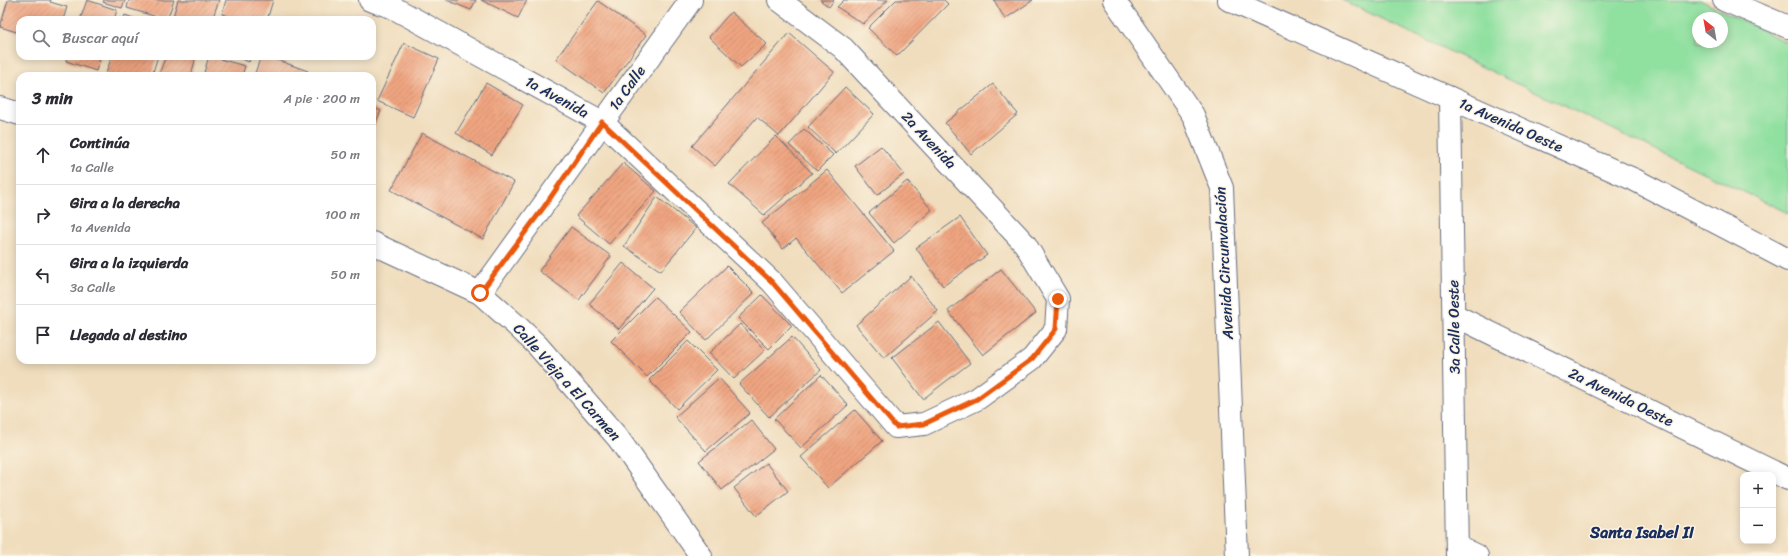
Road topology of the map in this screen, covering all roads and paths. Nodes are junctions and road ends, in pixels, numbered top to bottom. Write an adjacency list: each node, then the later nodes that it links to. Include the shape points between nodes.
1 (370, 0): 11 (street, 1a Avenida, via 392,7)
2 (691, 0): 11 (street, 1a Calle)
3 (779, 0): 16 (street, 2a Avenida, via 843,48 1025,244 1058,299 1056,329 1032,359 977,399 924,424)
4 (1114, 0): 20 (street, Avenida Circunvalación, via 1193,115 1222,188)
5 (1229, 0): 8 (street, 1a Avenida Oeste)
6 (1724, 0): 7 (street)
7 (1788, 27)
8 (1450, 98): 13 (street, 1a Avenida Oeste, via 1635,180); 15 (street, 3a Calle Oeste)
9 (0, 108): 10 (street)
10 (16, 113)
11 (602, 122): 14 (street, 1a Calle, via 544,207); 16 (street, 1a Avenida, via 772,282)
12 (376, 245): 14 (street, Calle Vieja a El Carmen)
13 (1788, 260)
14 (480, 293): 19 (street, Calle Vieja a El Carmen, via 537,345 618,438)
15 (1454, 315): 17 (street, 2a Avenida Oeste); 18 (street, 3a Calle Oeste)
16 (896, 427)
17 (1788, 479)
18 (1457, 552): 21 (street)
19 (700, 556)
20 (1237, 556)
21 (1477, 556)

